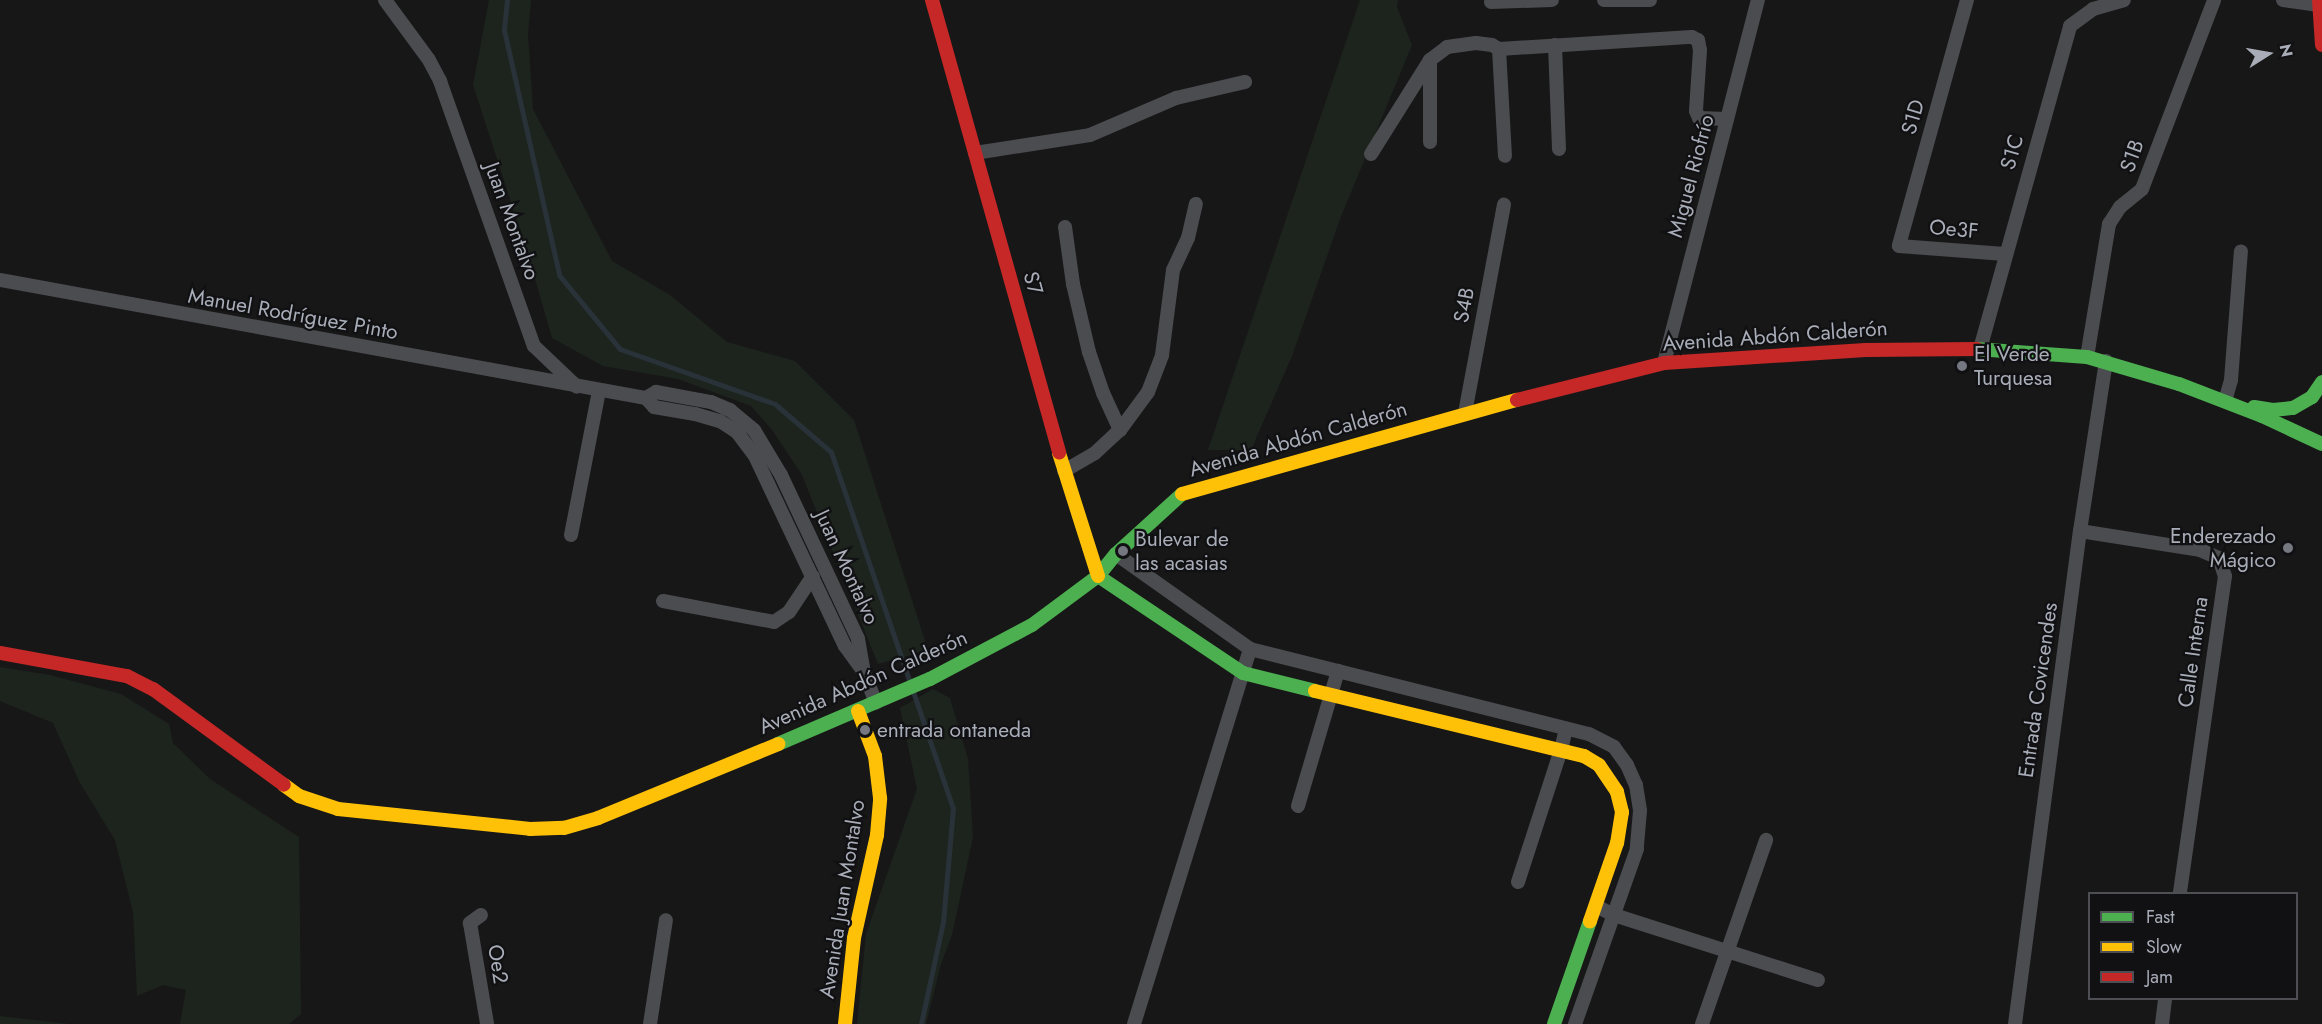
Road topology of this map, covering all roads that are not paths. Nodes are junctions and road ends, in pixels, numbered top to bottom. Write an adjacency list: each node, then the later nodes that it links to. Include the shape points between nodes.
1 (386, 0): 36 (street, Juan Montalvo, via 440,81 534,346)
2 (932, 0): 21 (street, S7)
3 (1552, 0): 11 (street)
4 (1604, 0): 5 (street)
5 (1650, 0)
6 (1758, 0): 18 (street, Miguel Riofrío)
7 (1967, 0): 27 (street, S1D)
8 (2124, 0): 29 (street, S1C, via 2093,9 2070,26)
9 (2214, 0): 32 (street, S1B, via 2142,189 2120,207 2109,224)
10 (2283, 0): 12 (street)
11 (1491, 2)
12 (2319, 3): 14 (street)
13 (1555, 45): 15 (street); 18 (street, via 1692,37 1698,40 1700,50 1696,111 1699,118); 20 (street)
14 (2322, 45)
15 (1499, 49): 16 (street, via 1476,43 1447,47); 23 (street)
16 (1430, 60): 19 (street); 22 (street)
17 (1245, 82): 21 (street, via 1176,98 1089,135)
18 (1727, 119): 34 (street, Miguel Riofrío)
19 (1430, 142)
20 (1559, 149)
21 (975, 153): 43 (street, S7)
22 (1371, 154)
23 (1505, 156)
24 (1196, 204): 41 (street, via 1188,238 1173,270 1162,355 1148,392)
25 (1504, 205): 40 (street, S4B)
26 (1065, 226): 41 (street, via 1089,352)
27 (1899, 246): 29 (street, Oe3F)
28 (2241, 251): 39 (street, via 2231,380)
29 (2005, 254): 31 (street, S1C)
30 (0, 280): 36 (street, Manuel Rodríguez Pinto)
31 (1980, 349): 32 (street, Avenida Abdón Calderón); 34 (street, Avenida Abdón Calderón, via 1866,350)
32 (2087, 357): 33 (street, Avenida Abdón Calderón)
33 (2106, 361): 39 (street, Avenida Abdón Calderón); 44 (street, Entrada Covicendes)
34 (1664, 363): 40 (street, Avenida Abdón Calderón)
35 (2322, 382): 39 (street, via 2312,397 2284,410)
36 (578, 387): 37 (street, Juan Montalvo)
37 (598, 391): 38 (street, Juan Montalvo); 45 (street)
38 (646, 398): 47 (street, Juan Montalvo, via 654,407 720,421 744,439); 53 (street, Juan Montalvo, via 656,392 711,402 730,410 754,430 781,475 858,639)
39 (2225, 401): 42 (street, Avenida Abdón Calderón)
40 (1465, 413): 46 (street, Avenida Abdón Calderón, via 1182,494)
41 (1120, 430): 43 (street, via 1095,453)
42 (2322, 444)
43 (1064, 471): 48 (street, S7)
44 (2080, 531): 65 (street, Calle Interna, via 2200,550 2219,558 2225,576); 84 (street, Entrada Covicendes)
45 (571, 535)
46 (1116, 554): 48 (street, Avenida Abdón Calderón); 50 (street)
47 (813, 576): 49 (street, via 789,612 774,622); 53 (street, Juan Montalvo, via 845,646)
48 (1098, 576): 54 (street); 57 (street, Avenida Abdón Calderón, via 1032,625)
49 (663, 601)
50 (1250, 649): 52 (street); 54 (street)
51 (0, 652): 58 (street, Avenida Abdón Calderón, via 128,676 153,689 299,796 320,804 530,829 564,828 598,818)
52 (1338, 671): 55 (street); 56 (street)
53 (864, 672): 57 (street, Juan Montalvo)
54 (1243, 673): 55 (street); 76 (street)
55 (1332, 695): 59 (street); 62 (street)
56 (1457, 701): 59 (street); 60 (street)
57 (876, 703): 58 (street, Avenida Abdón Calderón)
58 (858, 711): 80 (street, Avenida Juan Montalvo, via 875,756 880,798 877,835 854,938)
59 (1453, 724): 61 (street)
60 (1566, 729): 61 (street); 68 (street, via 1614,747 1636,785 1640,811 1637,849)
61 (1561, 750): 64 (street); 66 (street, via 1599,765 1617,792 1622,812 1617,843)
62 (1298, 806)
63 (1766, 840): 70 (street)
64 (1518, 882)
65 (2180, 892)
66 (1596, 906): 68 (street); 71 (street)
67 (481, 915): 77 (street, Oe2, via 470,923)
68 (1614, 915): 70 (street); 72 (street)
69 (666, 920): 75 (street)
70 (1728, 950): 73 (street); 83 (street)
71 (1577, 957): 72 (street); 81 (street)
72 (1596, 966): 82 (street)
73 (1818, 980)
74 (2166, 1000): 85 (street)
75 (653, 1008): 78 (street); 79 (street)
76 (1137, 1022)
77 (487, 1024)
78 (650, 1024)
79 (662, 1024)
80 (845, 1024)
81 (1554, 1024)
82 (1575, 1024)
83 (1702, 1024)
84 (2015, 1024)
85 (2162, 1024)

